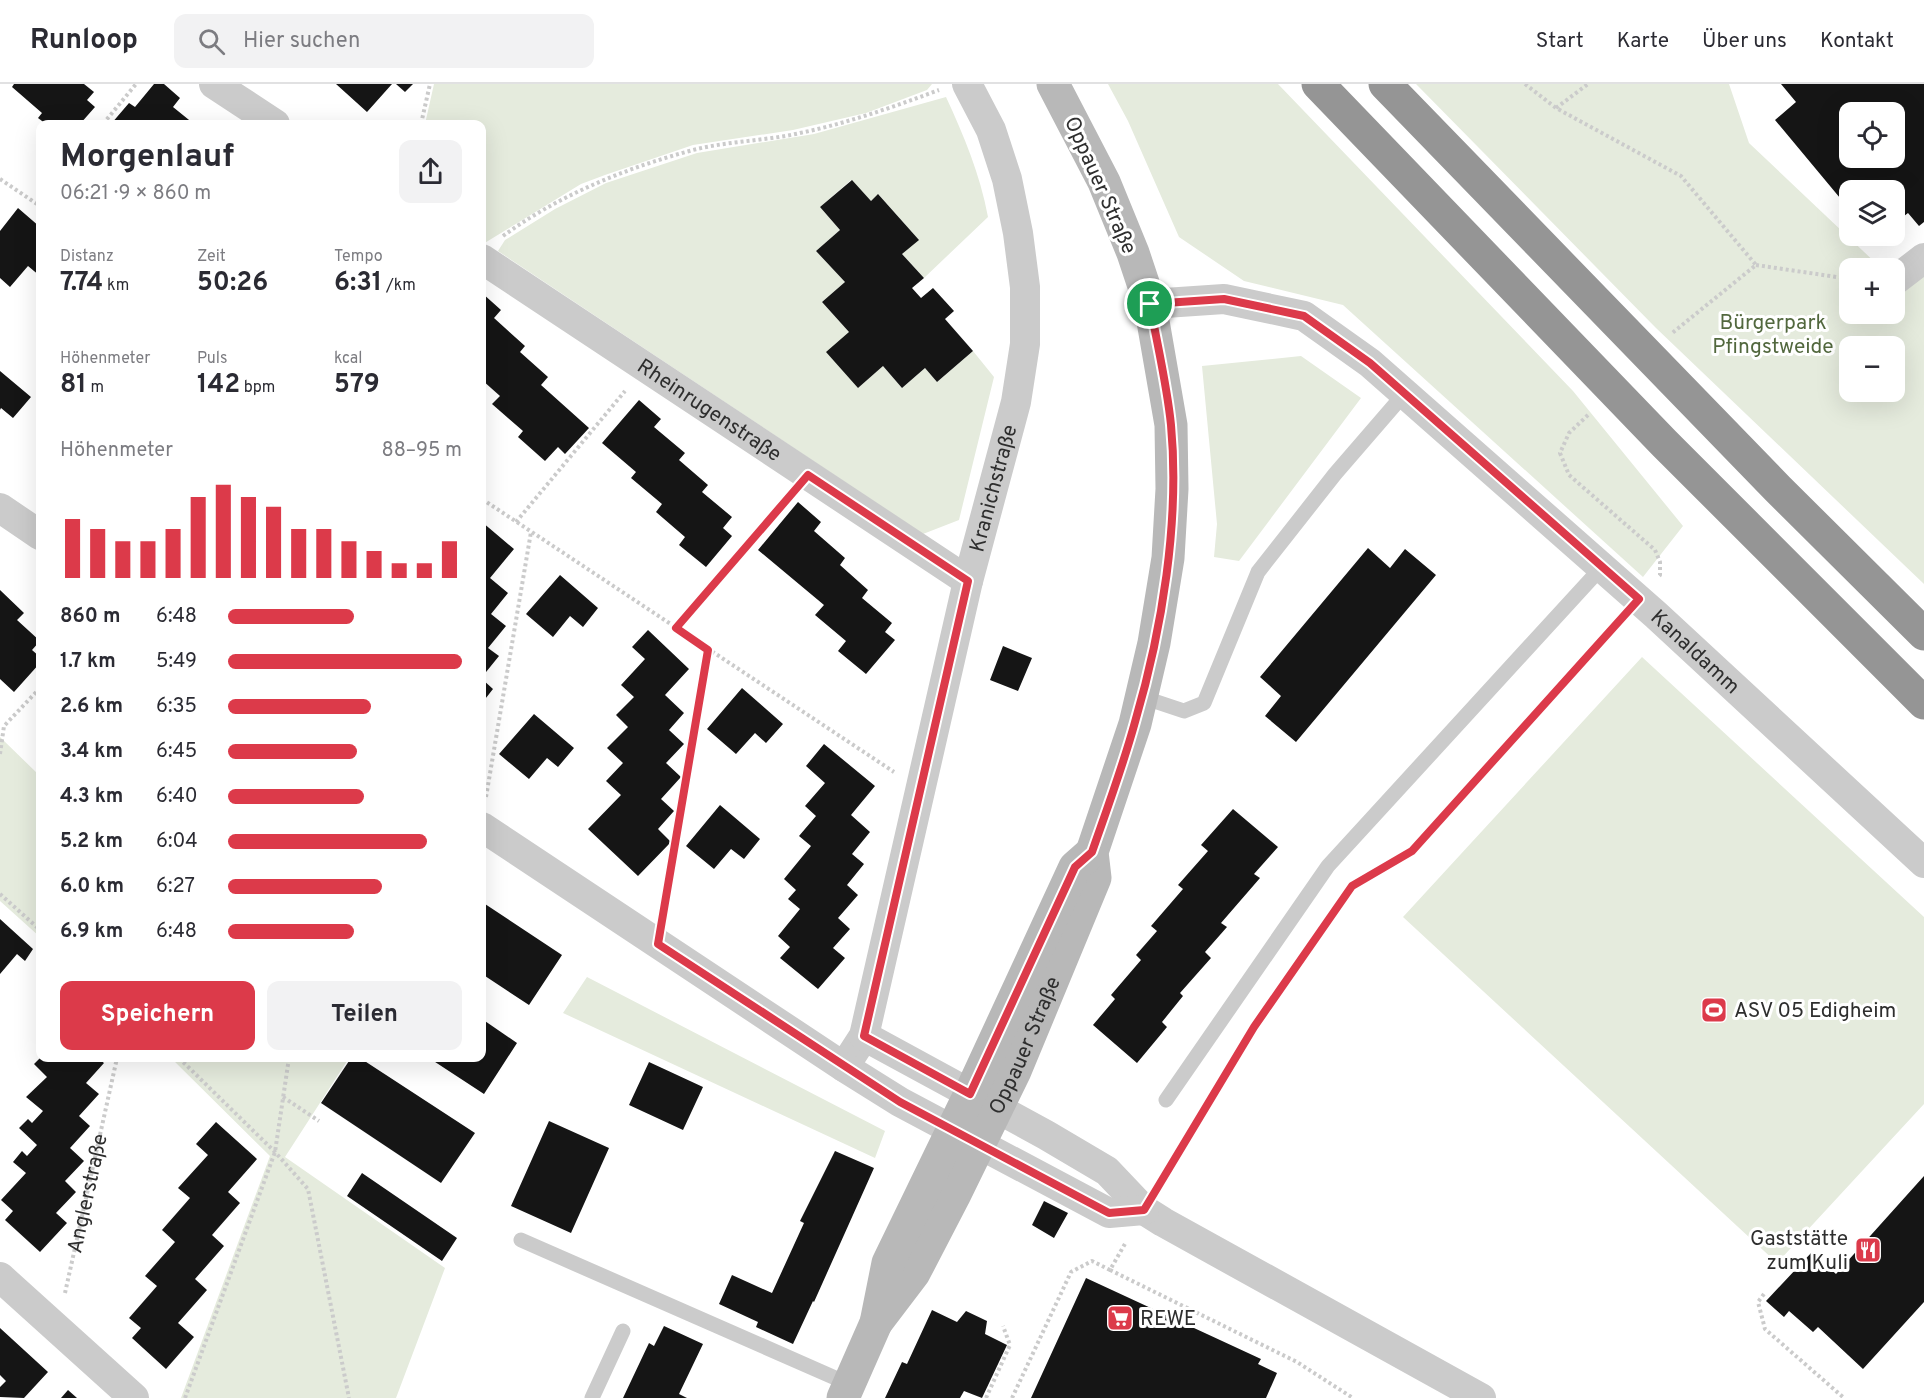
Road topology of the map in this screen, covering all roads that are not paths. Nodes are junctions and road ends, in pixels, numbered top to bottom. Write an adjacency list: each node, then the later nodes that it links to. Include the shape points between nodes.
1 (214, 84): 6 (street)
2 (1053, 84): 10 (street, Oppauer Straße, via 1104,182)
3 (1318, 84): 18 (highway, via 1664,443)
4 (1385, 84): 16 (highway)
5 (956, 86): 15 (street, Kranichstraße, via 991,130 1007,179 1025,287 1025,344 1016,402)
6 (269, 120)
7 (1924, 258): 9 (street)
8 (486, 263): 15 (street, Rheinrugenstraße)
9 (1905, 273)
10 (1150, 304): 11 (street, Kanaldamm, via 1224,299 1304,316); 17 (street, Oppauer Straße, via 1171,425 1172,489 1168,558)
11 (1405, 393): 14 (street, Kanaldamm); 17 (lane, via 1258,572 1204,703 1184,711)
12 (0, 508): 13 (street)
13 (36, 532)
14 (1602, 567): 20 (street, Kanaldamm); 23 (lane, via 1328,866)
15 (968, 581): 21 (street, Kranichstraße)
16 (1924, 634)
17 (1142, 697): 24 (street, Oppauer Straße, via 1092,852 1075,867)
18 (1924, 704)
19 (486, 814): 22 (street, via 658,944)
20 (1924, 863)
21 (864, 1036): 22 (street); 24 (street)
22 (844, 1067): 25 (street)
23 (1166, 1100)
24 (984, 1101): 25 (street, Oppauer Straße); 26 (street, via 1107,1171)
25 (966, 1136): 26 (street, via 1109,1213); 30 (street, Oppauer Straße, via 888,1263 876,1323)
26 (1144, 1210): 33 (street)
27 (521, 1240): 30 (lane)
28 (0, 1277): 31 (street)
29 (623, 1331): 32 (lane)
30 (846, 1391)
31 (134, 1398)
32 (592, 1398)
33 (1481, 1398)

